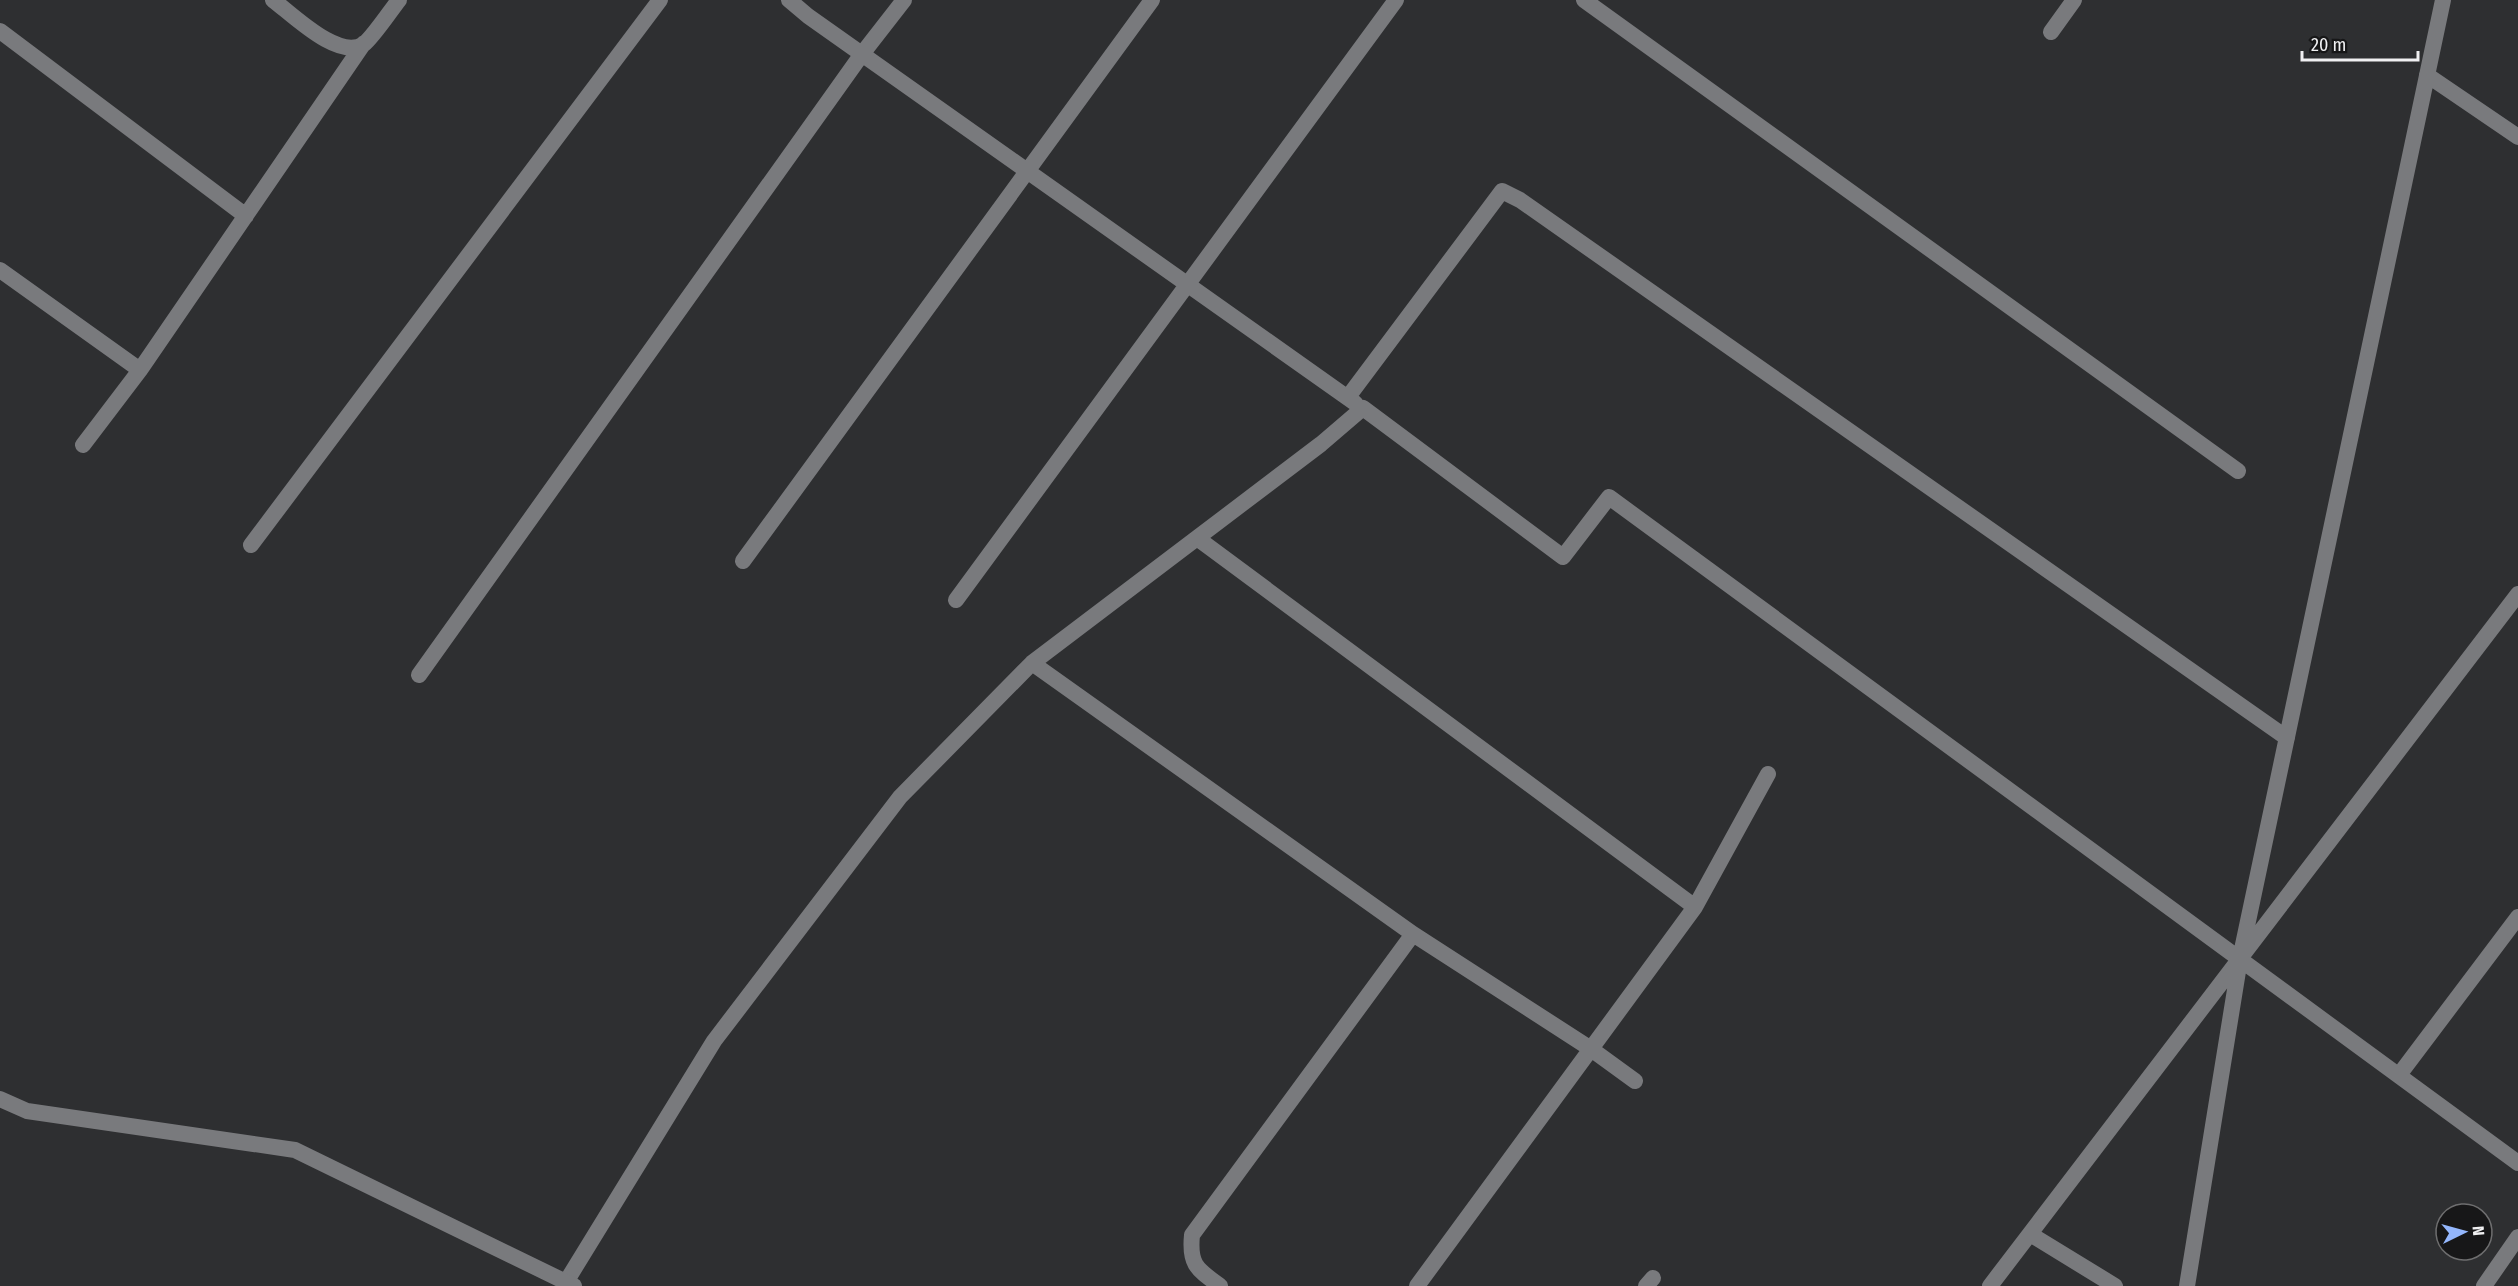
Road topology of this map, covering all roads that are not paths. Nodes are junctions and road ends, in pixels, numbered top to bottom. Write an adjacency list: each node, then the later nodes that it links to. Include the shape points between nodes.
1 (273, 0): 13 (street, via 327,41 348,49)
2 (399, 0): 13 (street)
3 (660, 0): 27 (street)
4 (789, 0): 14 (street)
5 (904, 0): 14 (street)
6 (1152, 0): 17 (street)
7 (1396, 0): 20 (street)
8 (1584, 0): 25 (street)
9 (2074, 0): 12 (street)
10 (2443, 0): 15 (street)
11 (0, 31): 18 (street)
12 (2051, 32)
13 (364, 44): 18 (street)
14 (862, 54): 17 (street); 32 (street)
15 (2427, 75): 16 (street); 33 (street)
16 (2518, 137)
17 (1027, 171): 20 (street); 28 (street)
18 (246, 216): 21 (street)
19 (0, 270): 21 (street)
20 (1187, 284): 22 (street); 30 (street)
21 (140, 370): 24 (street)
22 (1348, 397): 23 (street); 33 (street, via 1502,190)
23 (1363, 408): 26 (street); 38 (street, via 1563,557 1609,497)
24 (83, 445)
25 (2238, 471)
26 (1197, 538): 31 (street); 35 (street)
27 (251, 545)
28 (743, 561)
29 (2518, 594): 38 (street)
30 (956, 600)
31 (1032, 663): 37 (street); 46 (street, via 900,797 714,1041)
32 (419, 675)
33 (2287, 738): 38 (street)
34 (1768, 774): 35 (street)
35 (1695, 908): 39 (street)
36 (2518, 917): 40 (street)
37 (1413, 934): 39 (street); 47 (street, via 1192,1235 1190,1254 1199,1270)
38 (2240, 959): 40 (street); 44 (street); 51 (street)
39 (1591, 1049): 41 (street); 48 (street)
40 (2399, 1075): 43 (street)
41 (1635, 1081)
42 (0, 1099): 46 (street, via 27,1111 295,1150)
43 (2518, 1163)
44 (2030, 1234): 49 (street); 50 (street)
45 (2518, 1237): 52 (street)
46 (570, 1284)
47 (1221, 1286)
48 (1417, 1286)
49 (1990, 1286)
50 (2115, 1286)
51 (2187, 1286)
52 (2484, 1286)

